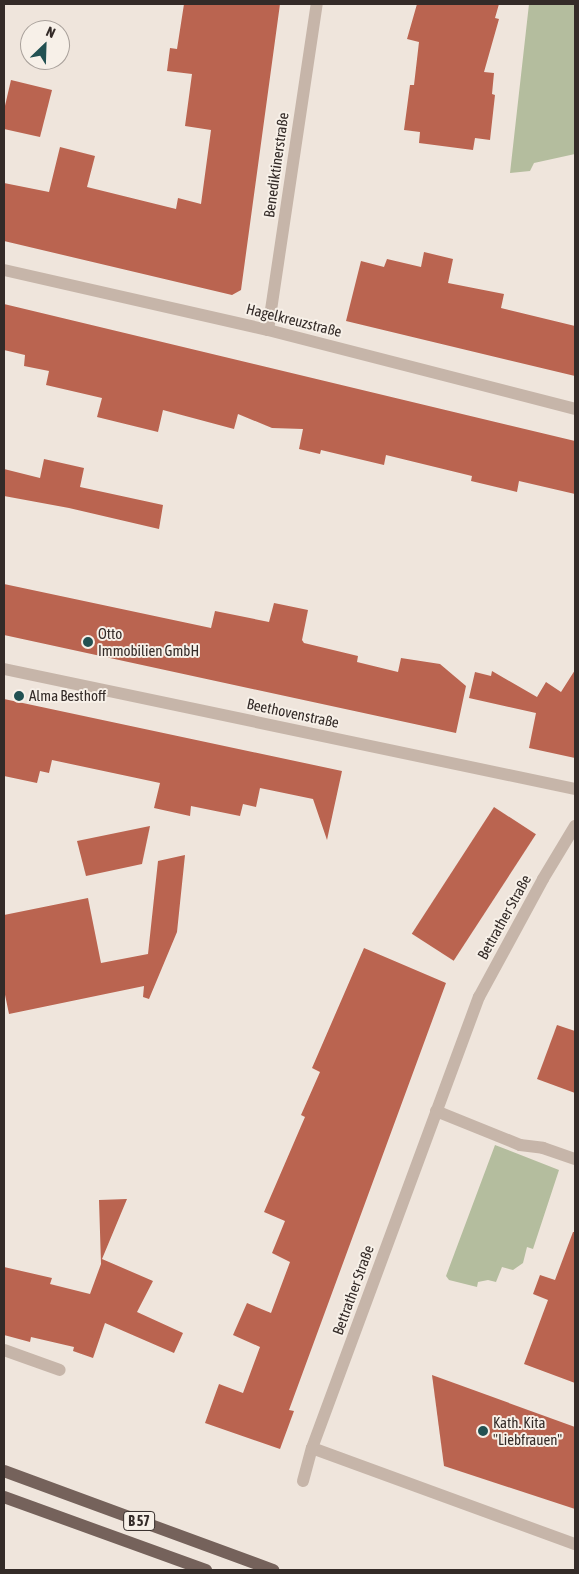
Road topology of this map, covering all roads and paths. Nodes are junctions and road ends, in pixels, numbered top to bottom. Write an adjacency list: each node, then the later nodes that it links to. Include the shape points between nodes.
1 (317, 4): 3 (street, Benediktinerstraße)
2 (4, 270): 3 (street, Hagelkreuzstraße)
3 (268, 330): 4 (street, Hagelkreuzstraße)
4 (575, 409)
5 (4, 669): 6 (street, Beethovenstraße)
6 (575, 789)
7 (575, 826): 8 (street, Bettrather Straße, via 479,997)
8 (436, 1111): 9 (street, via 520,1145 543,1148); 12 (street, Bettrather Straße)
9 (575, 1159)
10 (4, 1350): 11 (street)
11 (60, 1370)
12 (312, 1448): 14 (street, Bettrather Straße); 16 (street)
13 (4, 1472): 18 (main road, B 57)
14 (303, 1481)
15 (4, 1497): 17 (main road, B 57)
16 (575, 1544)
17 (206, 1570)
18 (273, 1570)

